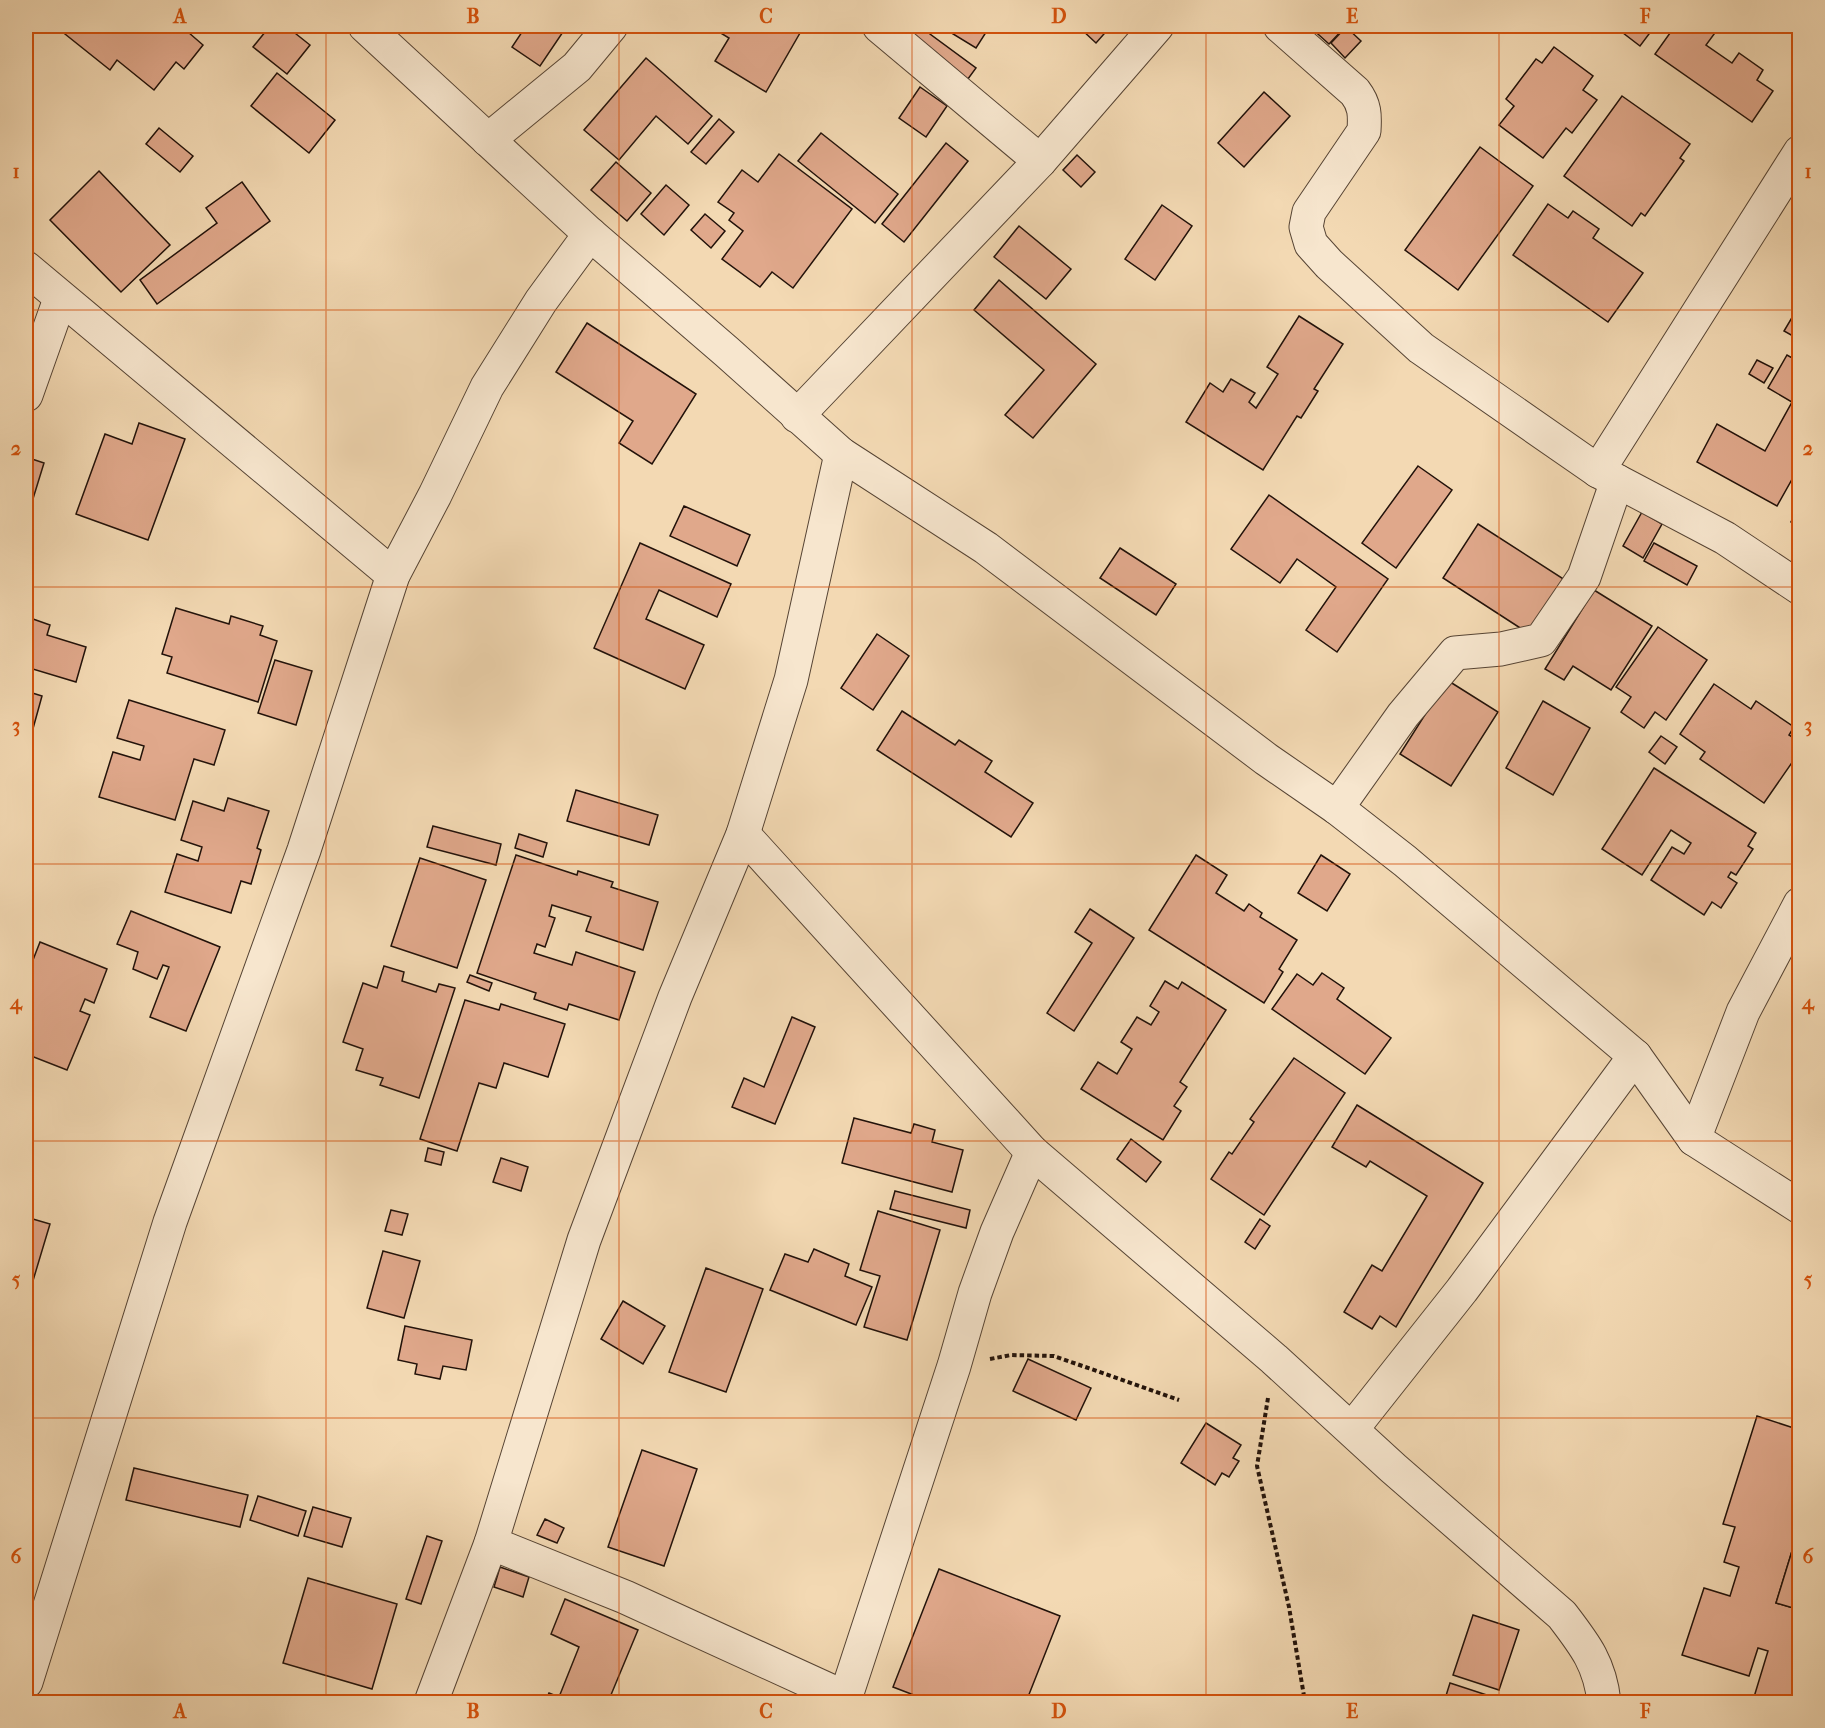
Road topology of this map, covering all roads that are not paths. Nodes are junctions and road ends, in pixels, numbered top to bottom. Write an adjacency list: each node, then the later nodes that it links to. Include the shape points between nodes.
1 (365, 26): 6 (street)
2 (611, 26): 6 (street, via 577,67)
3 (879, 26): 8 (street)
4 (1157, 26): 8 (street)
5 (1280, 26): 15 (street, via 1355,92 1363,102 1365,115 1364,131 1309,212 1306,227 1311,244 1421,348)
6 (488, 140): 9 (street)
7 (1800, 152): 15 (street)
8 (1040, 161): 13 (street)
9 (590, 234): 13 (street); 16 (street, via 541,301 487,387)
10 (26, 268): 11 (street)
11 (60, 299): 12 (street); 16 (street)
12 (26, 395)
13 (797, 416): 14 (street)
14 (841, 454): 18 (street, via 986,548); 19 (street, via 791,680)
15 (1608, 476): 17 (street, via 1725,538); 18 (street, via 1584,577 1541,640 1455,653 1404,715)
16 (393, 574): 27 (street, via 304,850 170,1222)
17 (1800, 588)
18 (1337, 808): 21 (street)
19 (743, 834): 23 (street); 26 (street, via 675,998 584,1240)
20 (1800, 904): 22 (street, via 1743,1012)
21 (1635, 1056): 22 (street); 25 (street, via 1462,1290)
22 (1694, 1139): 24 (street)
23 (1032, 1152): 25 (street); 28 (street, via 975,1293)
24 (1800, 1207)
25 (1352, 1429): 30 (street, via 1562,1616 1594,1660)
26 (491, 1543): 28 (street, via 625,1597); 29 (street)
27 (26, 1682)
28 (845, 1700)
29 (431, 1702)
30 (1604, 1702)

